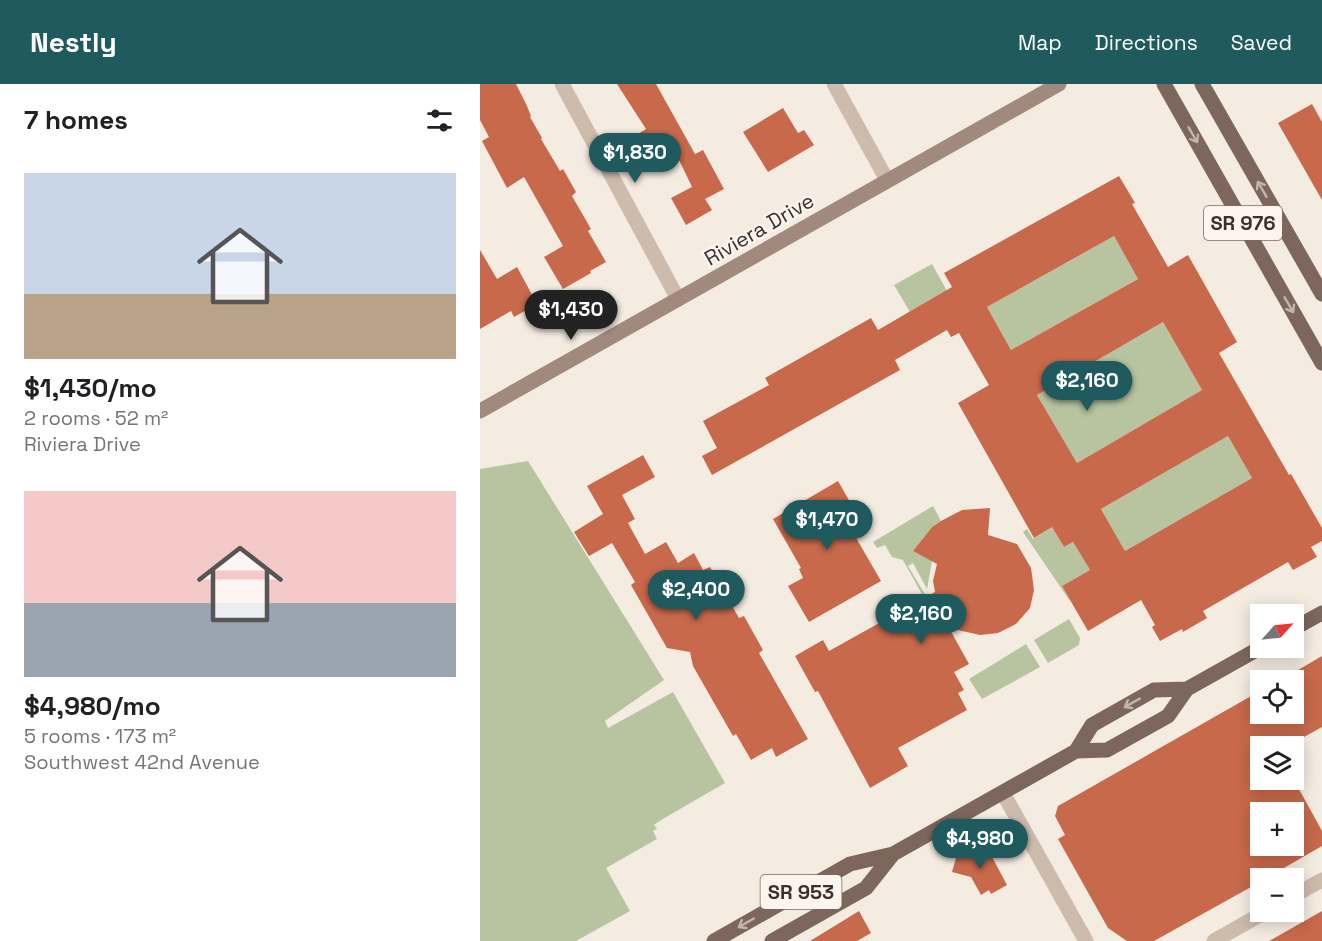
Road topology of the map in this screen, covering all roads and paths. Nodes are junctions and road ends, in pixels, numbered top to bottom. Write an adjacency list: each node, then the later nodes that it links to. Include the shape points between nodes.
1 (562, 84): 8 (street)
2 (834, 84): 6 (street)
3 (1059, 84): 6 (street, Riviera Drive)
4 (1164, 84): 9 (main road, SR 976, one-way to 9)
5 (1202, 84): 7 (main road, SR 976, one-way to 5)
6 (887, 180): 8 (street, Riviera Drive)
7 (1322, 294)
8 (678, 299): 10 (street, Riviera Drive)
9 (1322, 363)
10 (480, 411)
11 (1322, 613): 12 (main road)
12 (1304, 623)
13 (1250, 654): 14 (main road, SR 953)
14 (1187, 689): 15 (main road, SR 953, via 1168,716 1107,750); 15 (main road, SR 953, one-way to 15, via 1154,690 1092,725)
15 (1076, 751): 16 (main road, SR 953)
16 (1003, 793): 17 (main road, SR 953); 23 (street)
17 (893, 854): 21 (main road, SR 953, one-way to 21, via 850,864); 22 (main road, SR 953, via 866,888)
18 (1322, 880): 19 (street)
19 (1304, 890)
20 (1250, 921): 24 (street)
21 (714, 941)
22 (772, 941)
23 (1086, 941)
24 (1214, 941)

